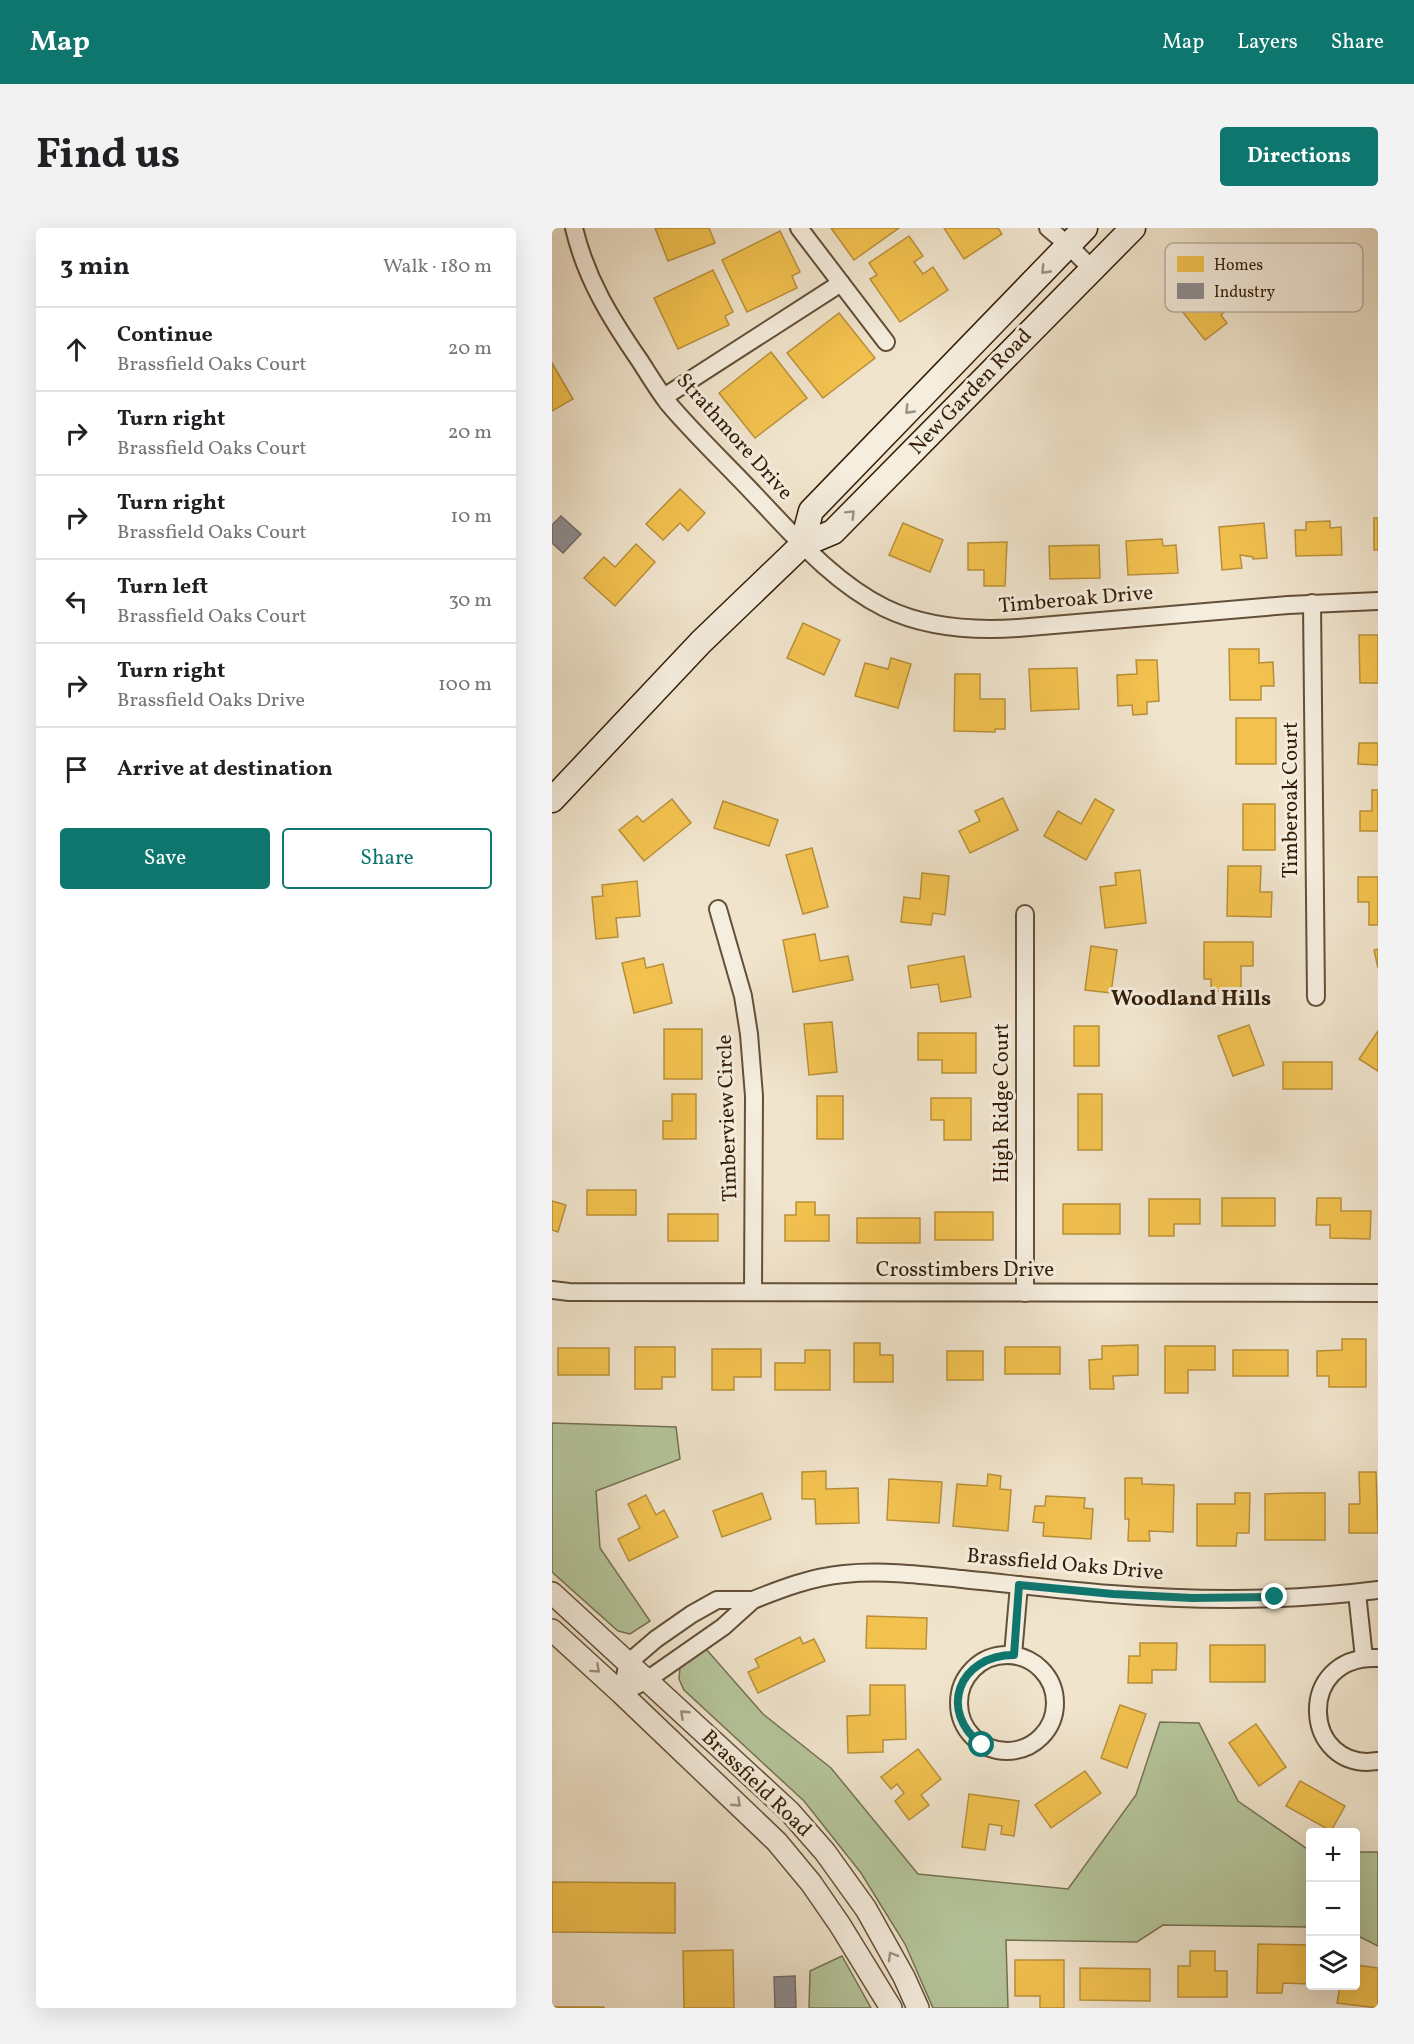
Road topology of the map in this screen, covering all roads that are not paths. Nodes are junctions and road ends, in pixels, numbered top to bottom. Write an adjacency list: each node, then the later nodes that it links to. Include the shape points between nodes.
1 (574, 228): 10 (street, Strathmore Drive, via 581,256 609,315)
2 (799, 228): 8 (street)
3 (1048, 228): 6 (street)
4 (1085, 228): 6 (main road, New Garden Road)
5 (1133, 228): 7 (main road, New Garden Road)
6 (1068, 245): 7 (street); 11 (main road, New Garden Road, one-way to 11, via 811,511)
7 (1092, 269): 11 (main road, New Garden Road, one-way to 7, via 833,532)
8 (841, 283): 9 (street); 10 (street)
9 (886, 342)
10 (664, 397): 11 (street, Strathmore Drive)
11 (802, 545): 13 (street, Timberoak Drive, via 861,594 886,609 918,620 975,630); 14 (main road, New Garden Road, via 701,642)
12 (1378, 601): 13 (street, Timberoak Drive)
13 (1312, 603): 17 (street, Timberoak Court)
14 (552, 800)
15 (718, 909): 19 (street, Timberview Circle, via 749,1034 754,1096)
16 (1025, 914): 20 (street, High Ridge Court)
17 (1316, 997)
18 (552, 1290): 19 (street, Crosstimbers Drive)
19 (753, 1293): 20 (street, Crosstimbers Drive)
20 (1025, 1293): 21 (street, Crosstimbers Drive)
21 (1378, 1293)
22 (1019, 1585): 25 (street, Brassfield Oaks Drive, via 1192,1598); 26 (street, Brassfield Oaks Drive, via 912,1574 853,1573 801,1581); 28 (street)
23 (1378, 1590): 25 (street, Brassfield Oaks Drive)
24 (552, 1593): 30 (street, Brassfield Road)
25 (1357, 1593): 29 (street)
26 (753, 1600): 30 (street, Brassfield Oaks Drive, via 717,1600 692,1614); 31 (street, Brassfield Oaks Drive, via 723,1627)
27 (552, 1630): 32 (street, Brassfield Road, one-way to 32)
28 (1014, 1655): 28 (street, via 981,1662 966,1677 958,1698 961,1720 973,1738 1003,1751 1034,1744 1048,1728 1055,1708 1053,1688 1042,1669)
29 (1371, 1658): 33 (street, via 1347,1662 1333,1672 1322,1686 1317,1720 1335,1750 1350,1759)
30 (628, 1663): 31 (street, Brassfield Road); 32 (street)
31 (647, 1680): 32 (street, Brassfield Oaks Drive); 35 (street, Brassfield Road, one-way to 31, via 866,1909 825,1852 789,1811)
32 (621, 1693): 34 (street, Brassfield Road, one-way to 34, via 777,1842 840,1924)
33 (1378, 1761)
34 (891, 2008)
35 (918, 2008)

